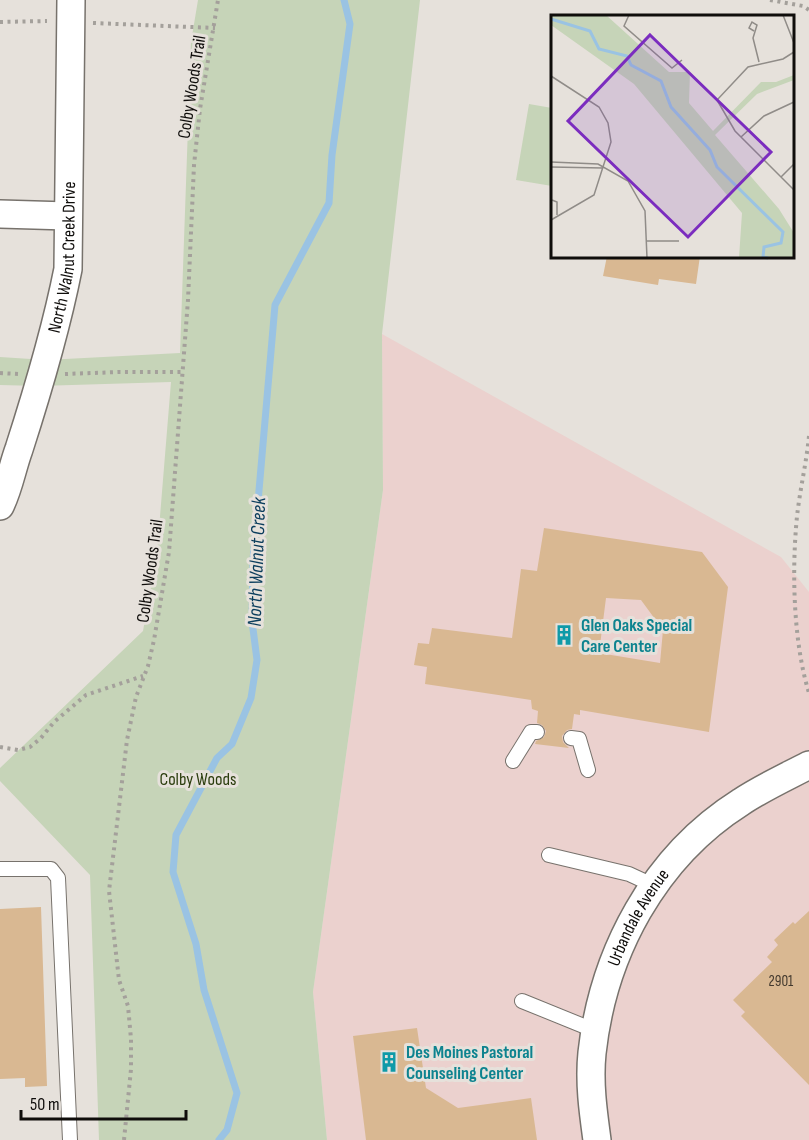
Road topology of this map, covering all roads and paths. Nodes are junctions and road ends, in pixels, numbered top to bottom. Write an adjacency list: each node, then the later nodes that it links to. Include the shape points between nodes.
1 (218, 0): 6 (path, Colby Woods Trail)
2 (770, 0): 4 (path)
3 (71, 10): 5 (path); 6 (path); 8 (street, North Walnut Creek Drive)
4 (809, 10)
5 (0, 22)
6 (215, 28): 9 (path, Colby Woods Trail, via 194,165)
7 (0, 214): 8 (street)
8 (68, 216): 12 (street, North Walnut Creek Drive, via 68,269 60,308)
9 (181, 372): 10 (path); 13 (path, Colby Woods Trail, via 169,552)
10 (58, 374)
11 (809, 436): 14 (path, via 795,529 797,636)
12 (0, 506)
13 (144, 676): 17 (path, via 86,695 30,747); 27 (path, Colby Woods Trail, via 127,740 109,891 119,980 128,1006 131,1039)
14 (809, 693)
15 (537, 732): 18 (lane, via 531,732)
16 (571, 738): 20 (lane, via 579,739)
17 (0, 747)
18 (513, 761)
19 (809, 765): 23 (street, Urbandale Avenue, via 740,803 706,829 676,858)
20 (588, 770)
21 (549, 855): 23 (lane, via 629,874)
22 (0, 869): 26 (lane, via 51,869 58,878)
23 (655, 886): 25 (street, Urbandale Avenue, via 625,933 609,974)
24 (522, 1001): 25 (lane)
25 (596, 1031): 28 (street, Urbandale Avenue, via 592,1099)
26 (70, 1140)
27 (124, 1140)
28 (597, 1140)

